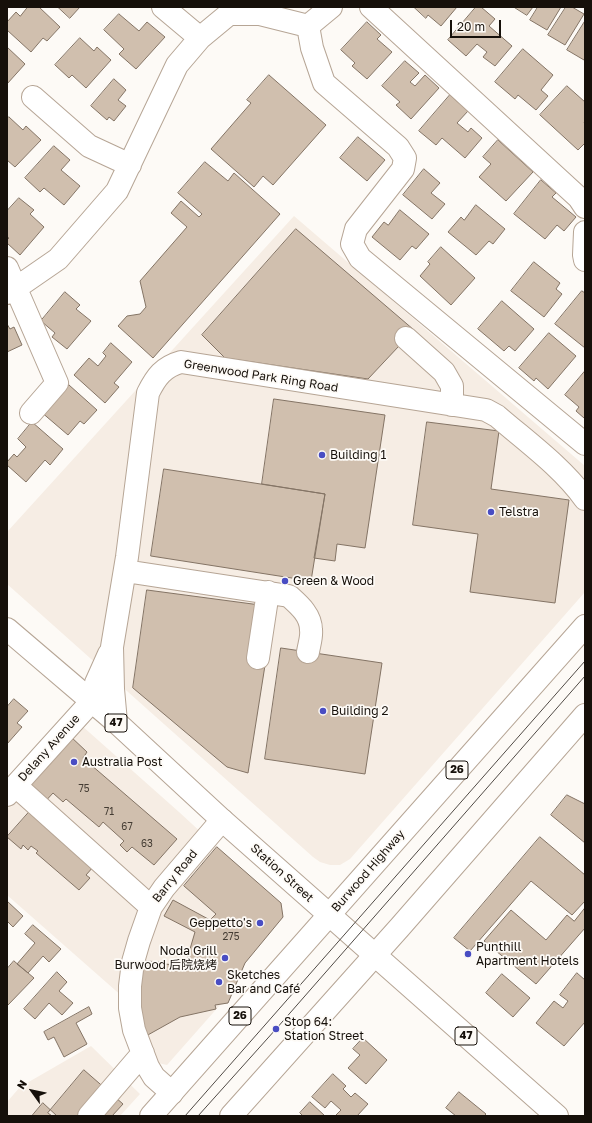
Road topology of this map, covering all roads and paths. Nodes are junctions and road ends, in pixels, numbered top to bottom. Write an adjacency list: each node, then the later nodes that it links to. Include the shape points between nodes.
1 (163, 7): 6 (main road)
2 (331, 7): 5 (main road)
3 (371, 7): 9 (main road, via 579,198)
4 (260, 10): 5 (main road); 6 (main road, via 229,14)
5 (308, 26): 17 (main road, via 312,48 324,83 398,147 405,158 403,169 356,229 352,244 360,258)
6 (200, 38): 8 (main road, via 177,65)
7 (33, 98): 8 (main road, via 89,146)
8 (130, 165): 13 (main road, via 117,191 58,259)
9 (585, 207)
10 (585, 232): 11 (main road)
11 (585, 260)
12 (7, 268): 13 (main road)
13 (11, 291): 16 (main road, via 57,383)
14 (406, 338): 15 (main road, via 444,372 452,386)
15 (452, 405): 18 (main road, Greenwood Park Ring Road, via 486,410 497,416 560,471); 19 (main road, Greenwood Park Ring Road, via 181,362 173,364 160,374 148,393)
16 (31, 413)
17 (585, 444)
18 (585, 499)
19 (125, 571): 20 (main road); 23 (main road, Greenwood Park Ring Road)
20 (268, 592): 24 (main road, via 289,596 302,608 311,630); 25 (main road)
21 (585, 626): 32 (main road, Burwood Highway / 26)
22 (7, 629): 26 (main road, Station Street / 47)
23 (112, 647): 26 (main road, via 96,683); 28 (main road)
24 (308, 652)
25 (258, 658)
26 (91, 702): 28 (main road, Station Street / 47); 29 (main road, Delany Avenue)
27 (585, 715): 33 (main road)
28 (116, 722): 30 (main road, Station Street / 47)
29 (11, 790): 31 (main road)
30 (222, 820): 31 (main road, Barry Road); 32 (main road, Station Street / 47)
31 (151, 907): 34 (main road, Barry Road, via 133,962 130,986 134,1030)
32 (329, 915): 33 (main road, Station Street / 47); 35 (main road, Burwood Highway / 26)
33 (375, 955): 38 (main road); 39 (main road, Station Street / 47)
34 (143, 1053): 35 (main road, Barry Road, via 154,1077); 36 (main road)
35 (172, 1093): 37 (main road, Burwood Highway / 26)
36 (89, 1116)
37 (151, 1116)
38 (231, 1116)
39 (557, 1116)

